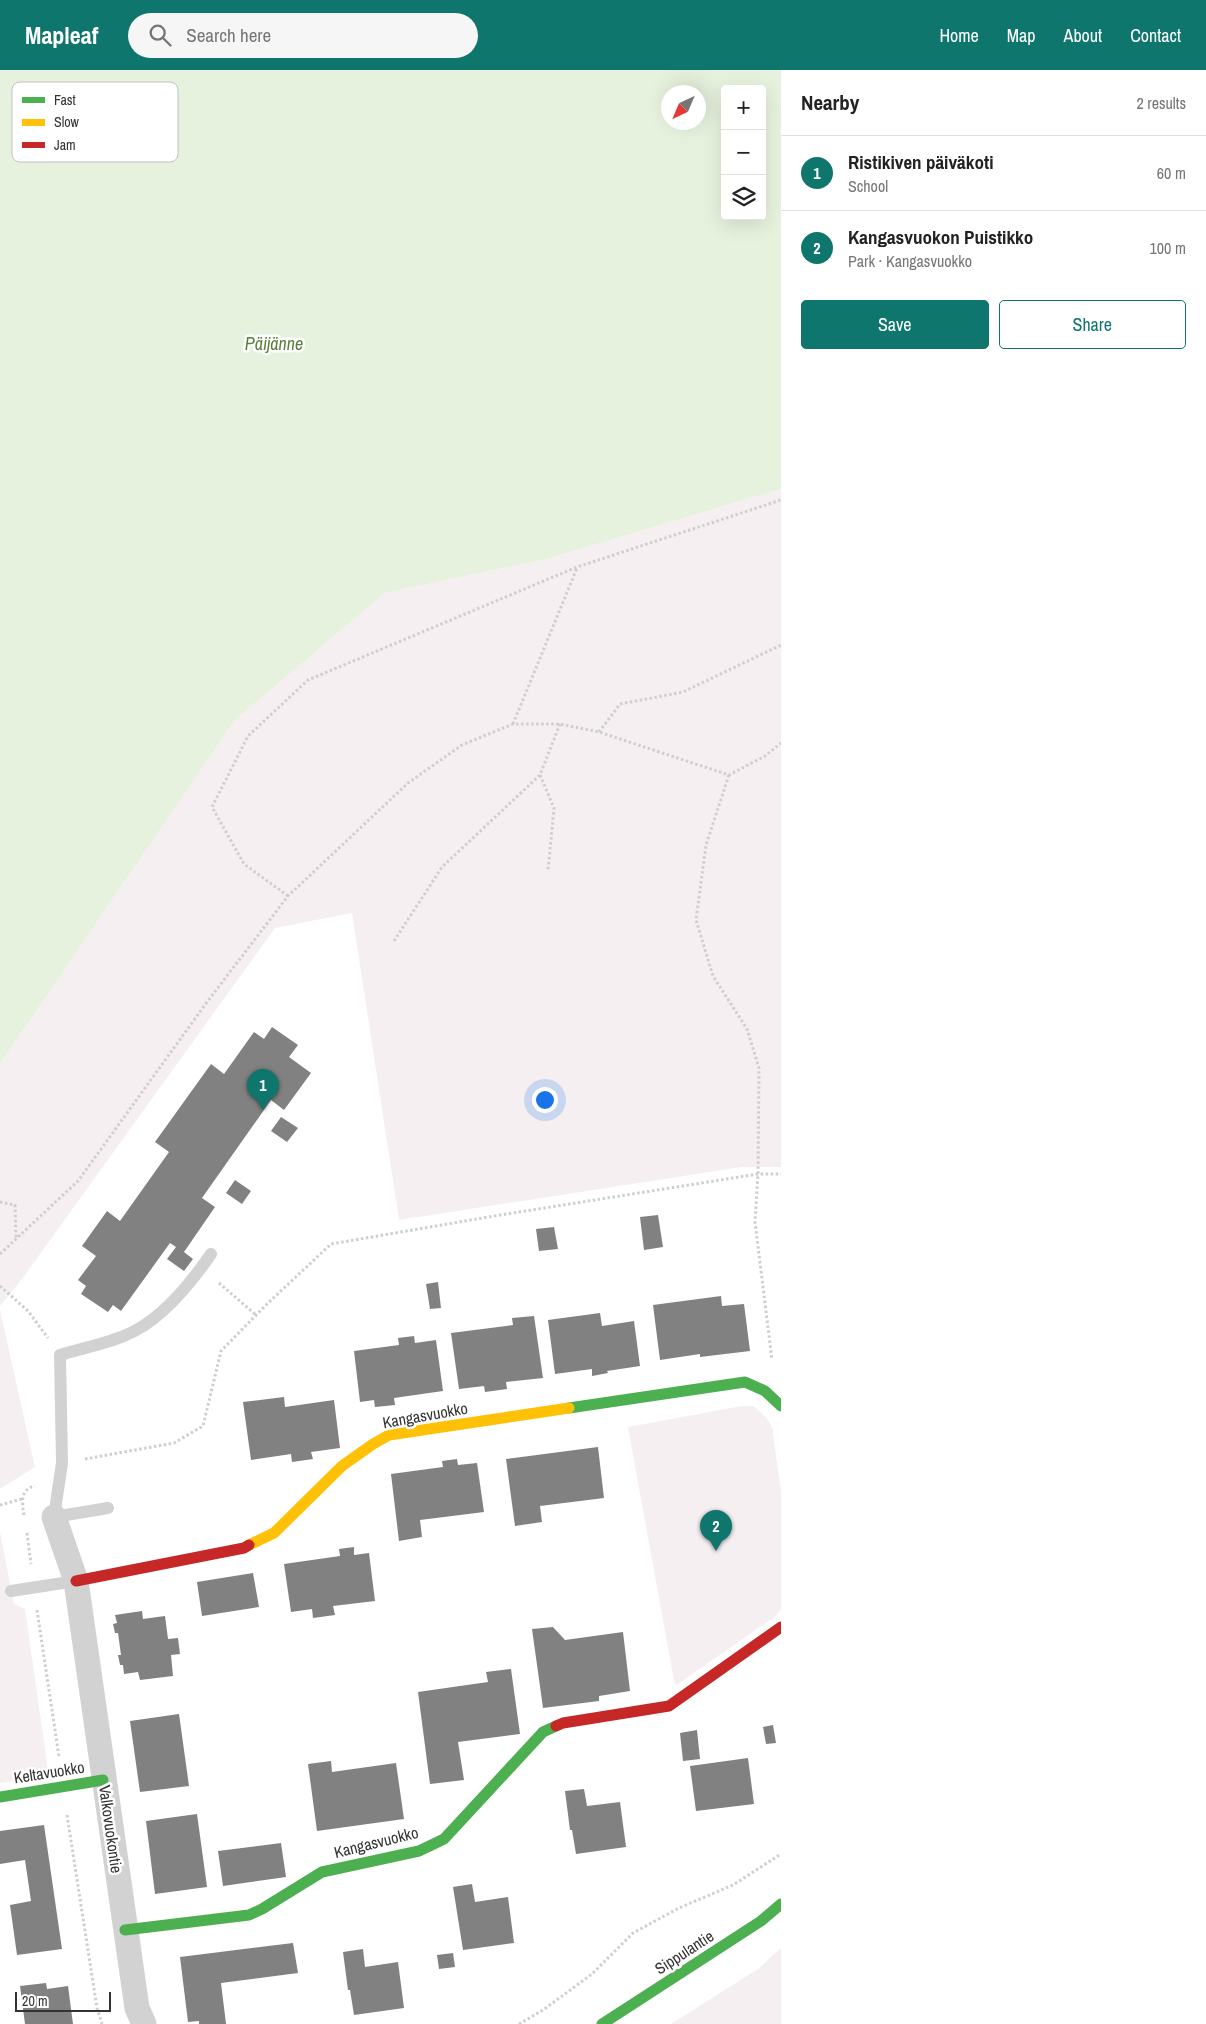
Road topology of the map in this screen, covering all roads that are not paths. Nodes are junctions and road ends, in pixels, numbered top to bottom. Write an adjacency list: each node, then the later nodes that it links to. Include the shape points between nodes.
1 (212, 1254): 4 (lane, via 164,1311 127,1335 60,1355 62,1463)
2 (779, 1402): 5 (street, Kangasvuokko, via 762,1388 745,1382 389,1435 355,1455 274,1533 244,1548)
3 (108, 1508): 4 (lane)
4 (54, 1517): 5 (street, Valkovuokontie)
5 (76, 1581): 6 (lane); 8 (street, Valkovuokontie)
6 (11, 1592)
7 (781, 1627): 11 (street, Kangasvuokko, via 669,1706 563,1723 543,1732 444,1839 419,1852 322,1872 249,1915)
8 (103, 1780): 9 (street, Keltavuokko); 11 (street, Valkovuokontie)
9 (0, 1797)
10 (781, 1904): 13 (street, Sippulantie, via 761,1921)
11 (125, 1930): 12 (street, Valkovuokontie, via 137,2008)
12 (144, 2024)
13 (602, 2024)

